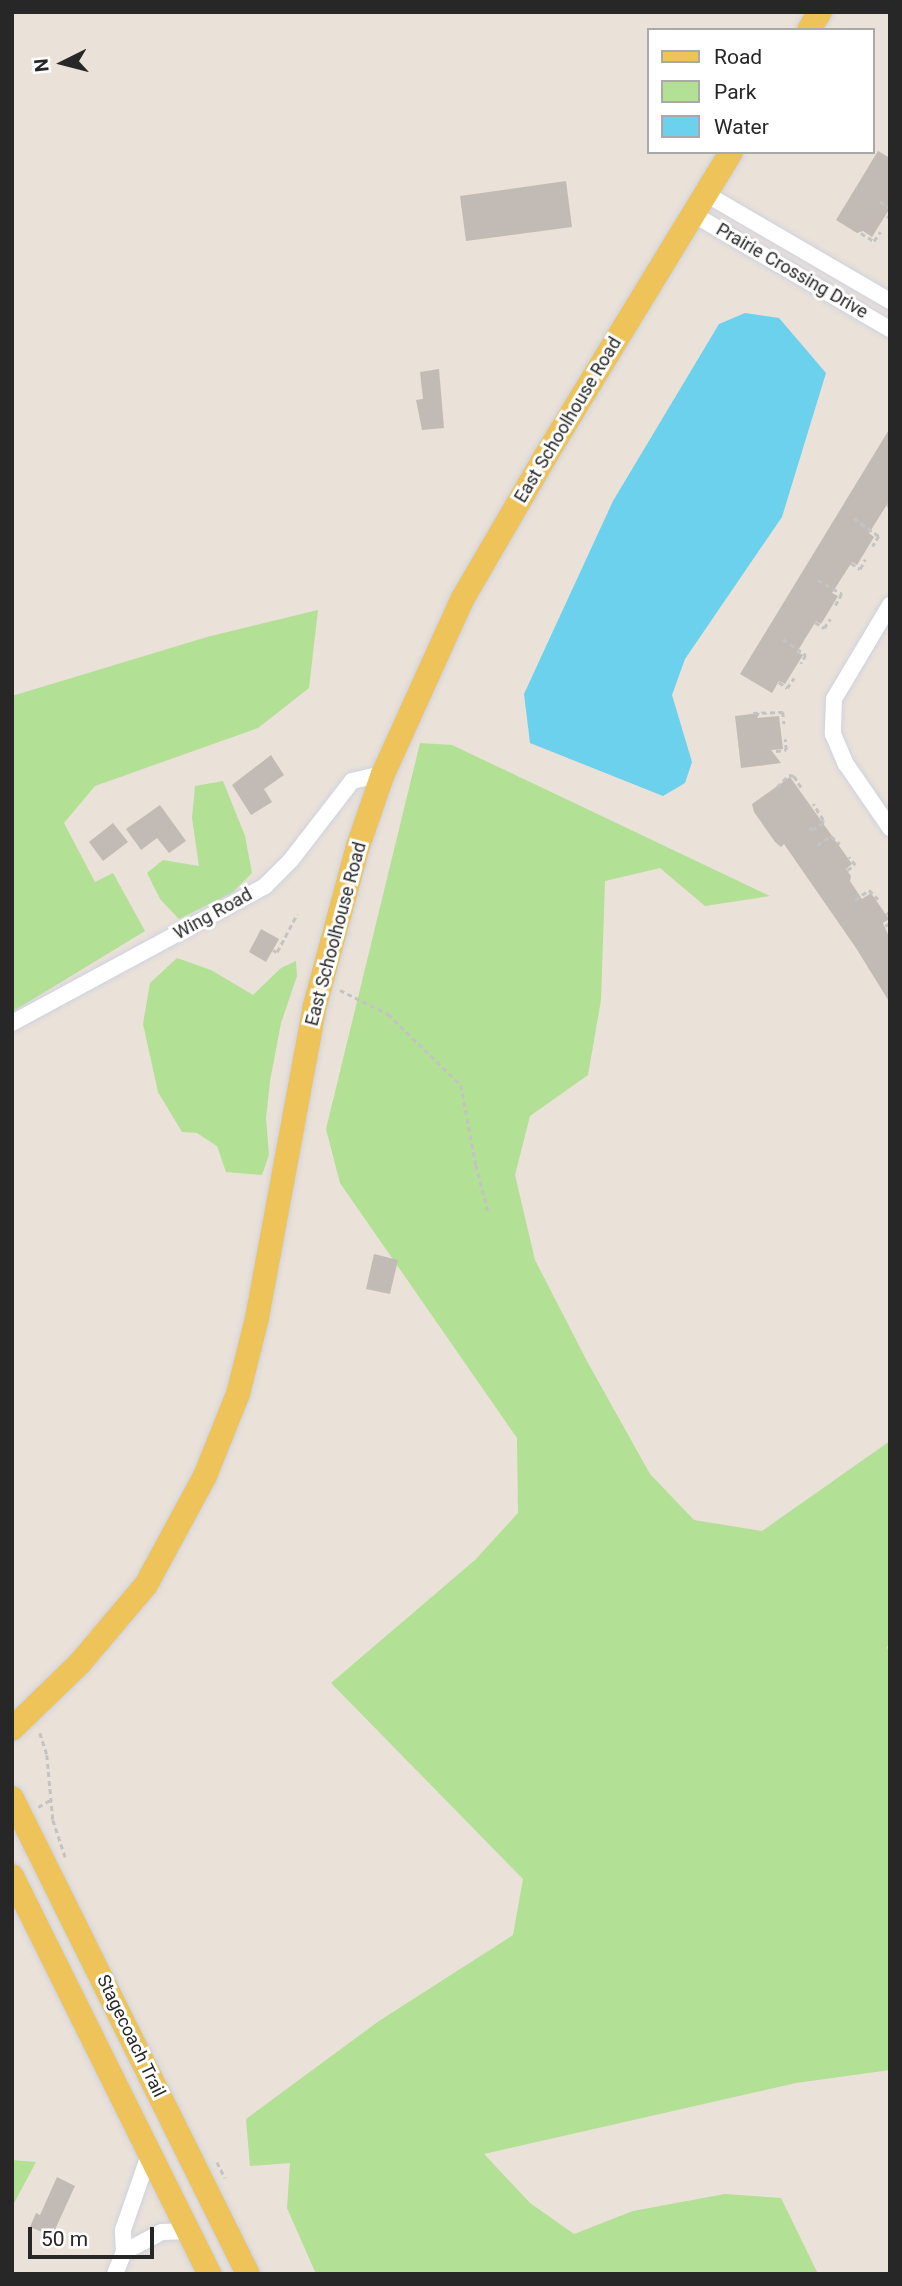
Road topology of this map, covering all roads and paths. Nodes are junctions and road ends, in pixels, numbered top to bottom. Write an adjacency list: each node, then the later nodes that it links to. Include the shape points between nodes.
1 (820, 12): 2 (main road)
2 (810, 28)
3 (731, 154): 5 (main road, East Schoolhouse Road)
4 (881, 200): 6 (path)
5 (699, 204): 11 (street, Prairie Crossing Drive); 12 (street, Prairie Crossing Drive); 30 (main road, East Schoolhouse Road, via 463,598)
6 (890, 206)
7 (890, 214): 8 (path)
8 (887, 218)
9 (880, 232): 10 (path, via 874,241)
10 (861, 233)
11 (890, 302): 12 (street)
12 (884, 326)
13 (854, 518): 14 (path, via 879,536)
14 (873, 546)
15 (865, 559): 16 (path, via 860,569)
16 (851, 563)
17 (818, 580): 18 (path, via 842,594)
18 (836, 605)
19 (890, 605): 35 (street, via 834,699 834,734 846,764)
20 (830, 619): 21 (path, via 824,628)
21 (815, 622)
22 (783, 639): 23 (path, via 806,655)
23 (801, 664)
24 (794, 678): 25 (path, via 788,688)
25 (779, 682)
26 (753, 713): 27 (path, via 783,712)
27 (784, 724)
28 (785, 740): 29 (path, via 786,750)
29 (776, 751)
30 (383, 774): 46 (main road, East Schoolhouse Road); 47 (street, Wing Road, via 352,781 265,886)
31 (777, 787): 32 (path, via 789,775)
32 (803, 790)
33 (813, 804): 34 (path, via 822,824)
34 (810, 827)
35 (890, 828)
36 (840, 844): 37 (path, via 831,836)
37 (817, 845)
38 (849, 857): 39 (path, via 855,865)
39 (847, 870)
40 (878, 899): 41 (path, via 869,890)
41 (855, 900)
42 (297, 914): 45 (path, via 277,952)
43 (890, 923): 44 (path)
44 (885, 926)
45 (273, 950)
46 (321, 981): 48 (path, via 388,1014 461,1084); 49 (main road, East Schoolhouse Road, via 257,1318 222,1437 146,1585)
47 (12, 1023)
48 (488, 1210)
49 (38, 1718): 50 (main road, East Schoolhouse Road); 51 (path, via 47,1755 50,1801)
50 (12, 1729)
51 (22, 1804): 58 (main road, Stagecoach Trail)
52 (12, 1876): 53 (main road, Stagecoach Trail)
53 (150, 2152): 54 (main road, Stagecoach Trail); 55 (street, via 123,2230)
54 (189, 2231): 55 (street, via 162,2232); 57 (main road, Stagecoach Trail)
55 (124, 2252): 56 (street)
56 (115, 2274)
57 (210, 2274)
58 (248, 2274)

